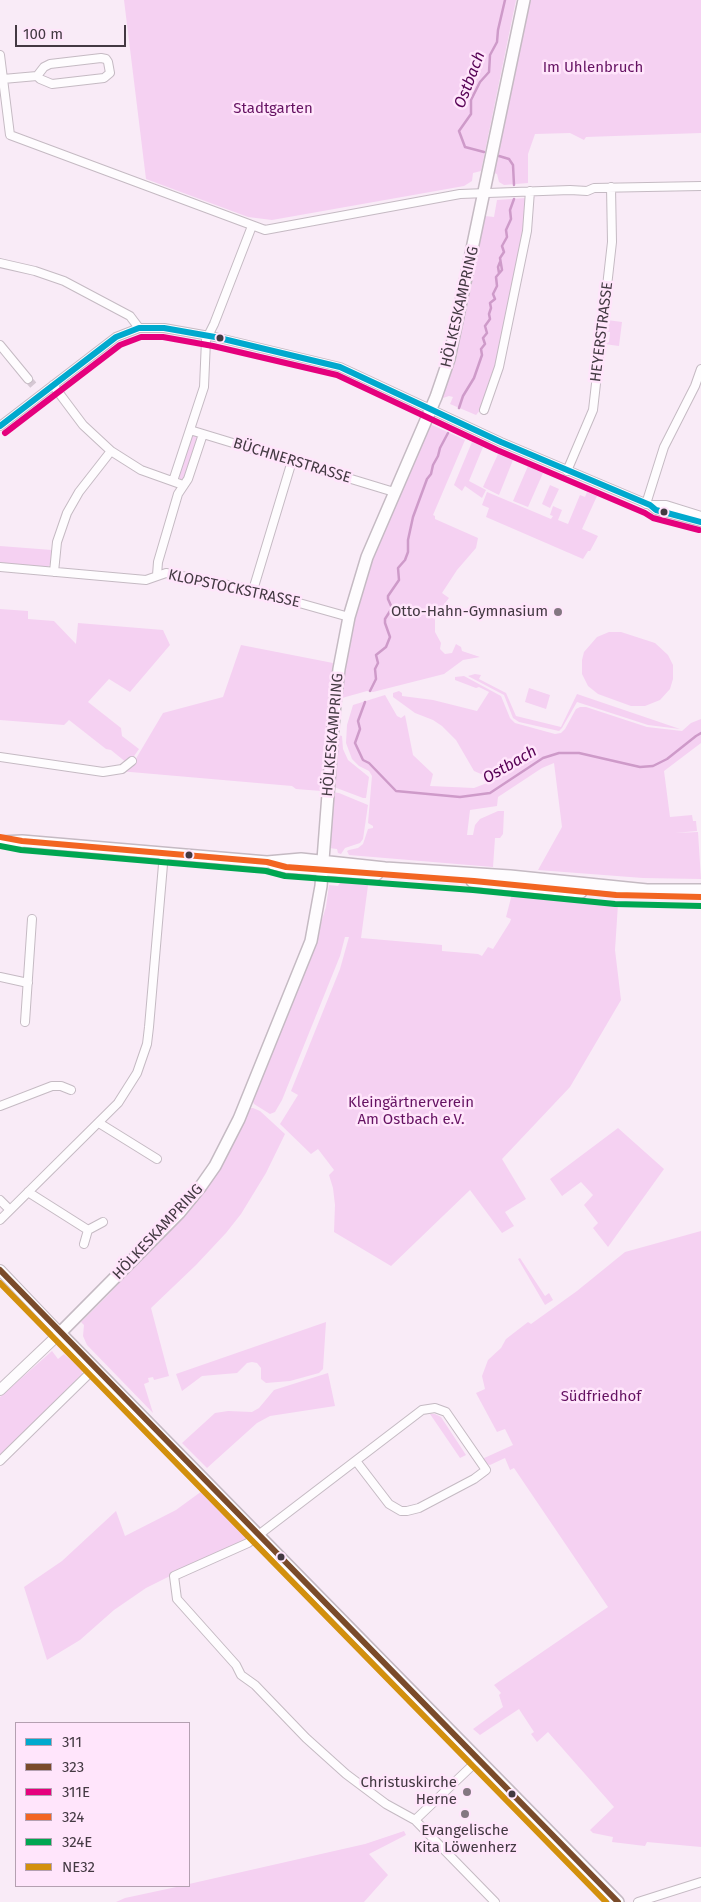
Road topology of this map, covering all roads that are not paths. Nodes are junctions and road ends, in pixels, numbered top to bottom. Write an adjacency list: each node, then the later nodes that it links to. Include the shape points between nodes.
1 (524, 0): 8 (main road, HÖLKESKAMPRING)
2 (0, 55): 4 (street)
3 (36, 76): 3 (street, via 52,84 104,78 110,73 108,62 101,58 50,64); 4 (street)
4 (3, 79): 9 (street, via 10,135)
5 (701, 186): 6 (street)
6 (611, 187): 7 (street, via 587,191); 26 (street, HEYERSTRASSE, via 612,242 592,410)
7 (530, 191): 8 (street); 20 (street, via 527,231 500,367)
8 (485, 192): 9 (street, via 265,230); 19 (main road, HÖLKESKAMPRING, via 450,359)
9 (252, 226): 12 (street)
10 (0, 263): 11 (street, via 64,281 130,316)
11 (139, 328): 12 (street, via 154,327); 16 (street, via 116,337)
12 (207, 335): 19 (street, via 340,367); 22 (street, via 204,386)
13 (0, 345): 15 (street)
14 (701, 370): 30 (street, via 664,447)
15 (28, 379)
16 (53, 385): 18 (street); 24 (street, via 91,433)
17 (34, 387): 18 (street)
18 (41, 395): 21 (street)
19 (430, 409): 26 (street); 29 (main road, HÖLKESKAMPRING)
20 (484, 410)
21 (0, 426)
22 (190, 430): 23 (street, BÜCHNERSTRASSE); 27 (street)
23 (203, 434): 25 (street, BÜCHNERSTRASSE); 28 (street, via 188,479)
24 (111, 451): 27 (street, via 141,470); 34 (street, via 67,513 57,542)
25 (292, 461): 29 (street, BÜCHNERSTRASSE); 36 (street)
26 (567, 471): 30 (street)
27 (172, 481): 28 (street)
28 (182, 485): 35 (street, via 158,562)
29 (394, 492): 37 (main road, HÖLKESKAMPRING, via 367,557)
30 (648, 505): 31 (street, via 666,506); 32 (street)
31 (701, 516)
32 (701, 522)
33 (0, 567): 34 (street, KLOPSTOCKSTRASSE)
34 (54, 572): 35 (street, KLOPSTOCKSTRASSE, via 146,580)
35 (157, 575): 36 (street, KLOPSTOCKSTRASSE, via 166,573)
36 (253, 590): 37 (street, KLOPSTOCKSTRASSE)
37 (349, 616): 44 (main road, HÖLKESKAMPRING, via 339,668)
38 (0, 757): 39 (street, via 103,772 122,769)
39 (132, 761)
40 (0, 837): 41 (main road)
41 (22, 841): 42 (main road); 43 (main road)
42 (0, 842)
43 (164, 853): 44 (main road, via 267,862 286,867); 53 (street, via 147,1044 130,1087)
44 (323, 866): 45 (main road, via 510,876 647,890); 46 (main road, via 616,895); 63 (main road, HÖLKESKAMPRING, via 310,941 228,1143 201,1186 179,1213)
45 (701, 890)
46 (701, 897)
47 (32, 919): 49 (street)
48 (0, 977): 49 (street)
49 (28, 983): 50 (street)
50 (25, 1022)
51 (71, 1090): 52 (street, via 52,1086)
52 (0, 1106)
53 (99, 1123): 54 (street); 55 (street)
54 (157, 1158)
55 (28, 1192): 57 (street); 60 (street)
56 (0, 1200): 57 (street)
57 (10, 1210): 58 (street)
58 (0, 1220)
59 (103, 1222): 60 (street)
60 (88, 1230): 61 (street)
61 (84, 1244)
62 (0, 1270): 63 (street)
63 (60, 1333): 64 (main road); 65 (street, HÖLKESKAMPRING)
64 (95, 1368): 66 (street); 68 (main road)
65 (0, 1390)
66 (0, 1461)
67 (356, 1461): 67 (street, via 422,1410 435,1408 446,1412 486,1470 419,1508 401,1511 389,1504); 68 (street)
68 (259, 1536): 69 (main road); 70 (street, via 174,1576 179,1602 236,1665 241,1675 255,1685 306,1738 346,1774 386,1804)
69 (478, 1760): 70 (street); 73 (main road)
70 (415, 1820): 72 (street)
71 (701, 1882): 74 (street)
72 (495, 1902)
73 (618, 1902)
74 (638, 1902)

